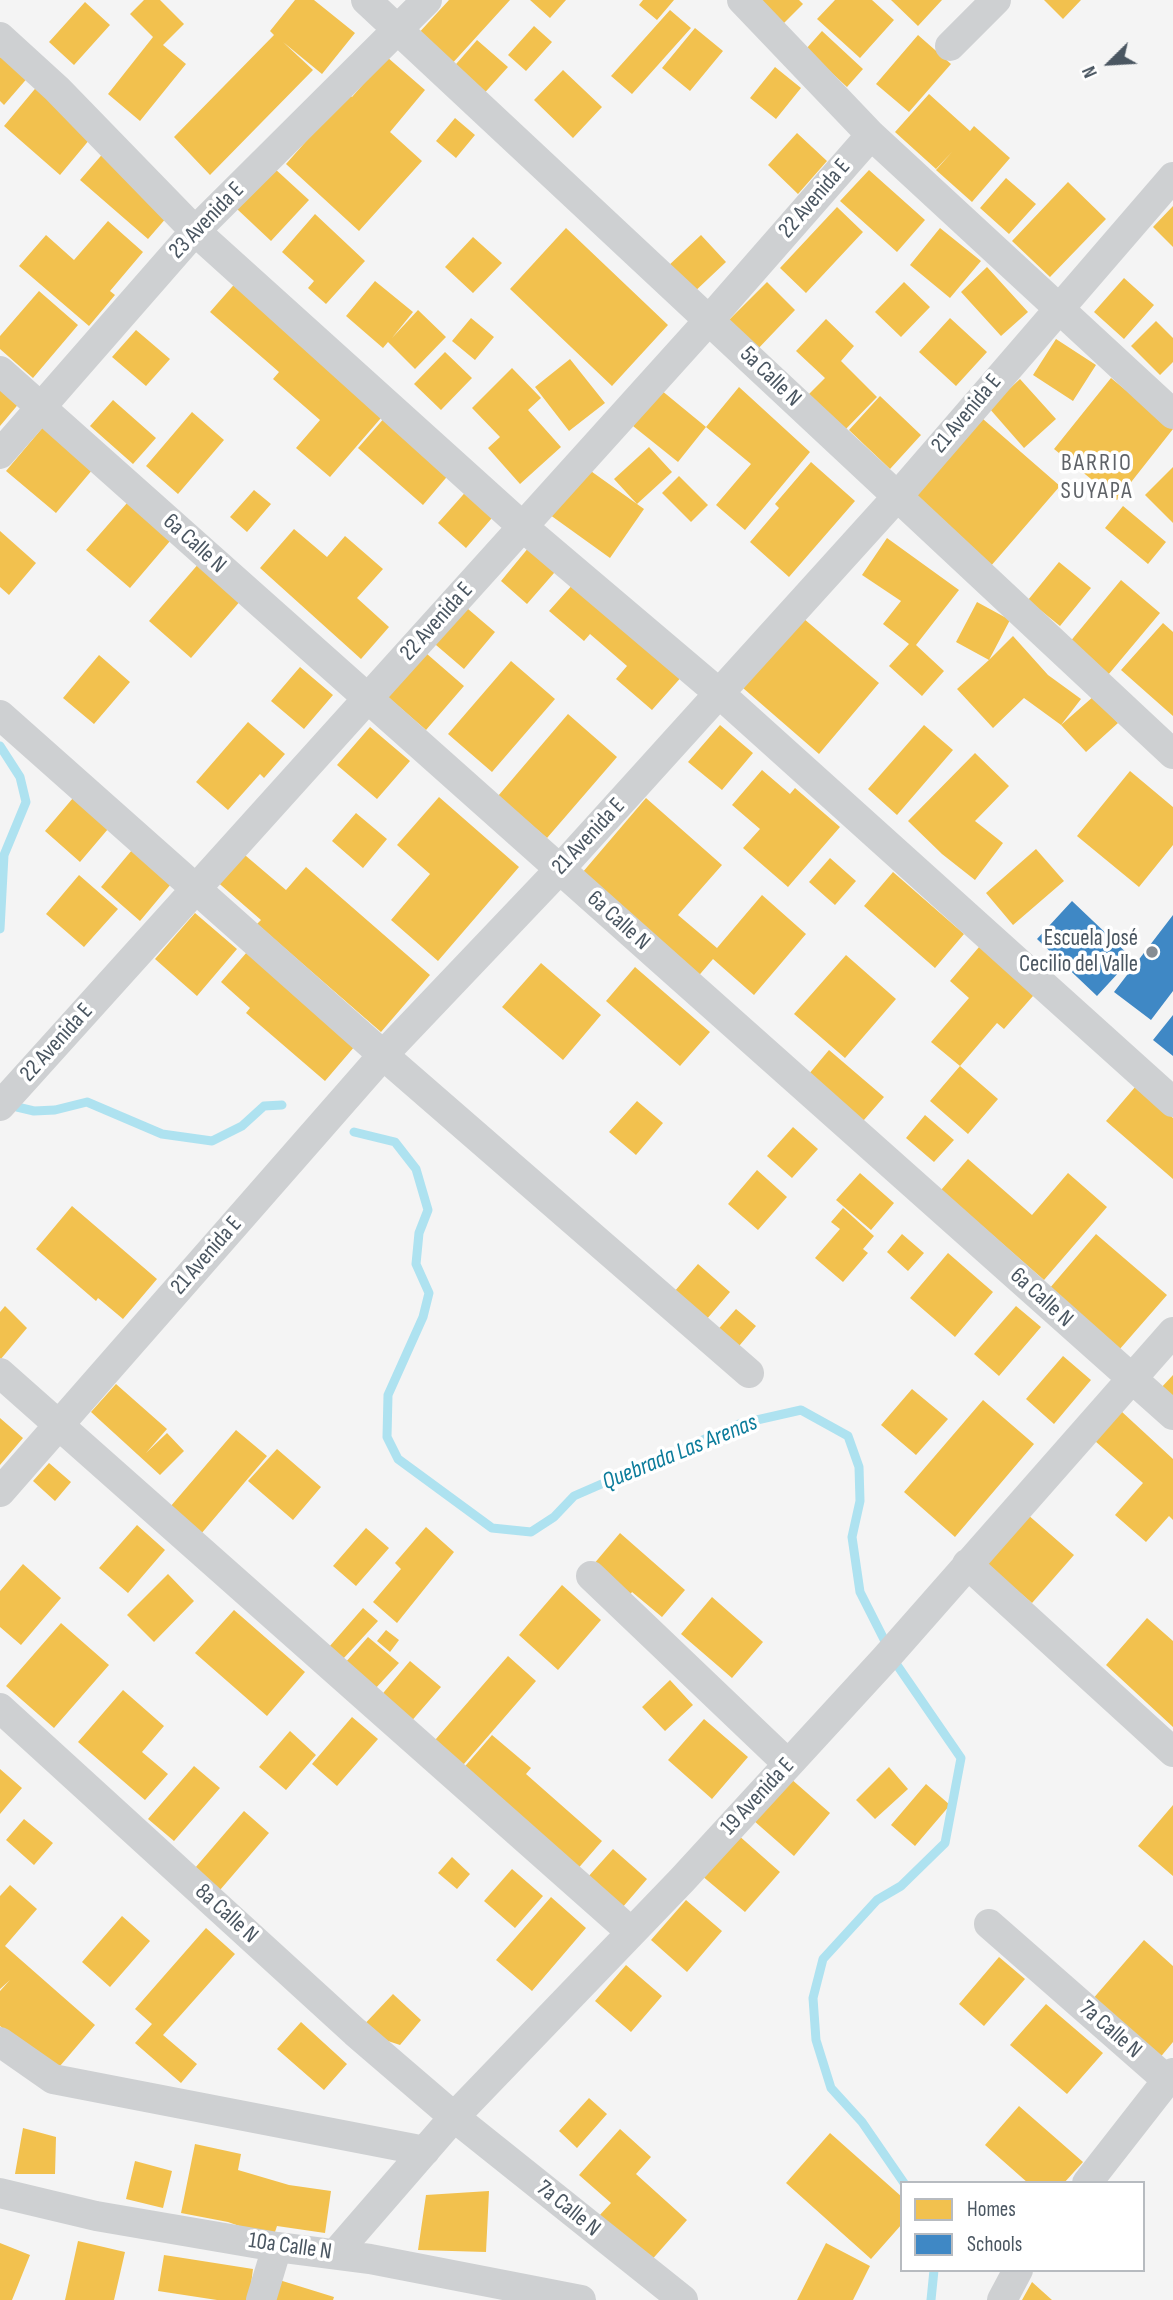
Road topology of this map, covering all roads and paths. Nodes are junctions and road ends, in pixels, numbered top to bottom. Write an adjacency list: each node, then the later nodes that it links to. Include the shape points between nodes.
1 (366, 0): 5 (street, 5a Calle N)
2 (427, 0): 5 (street, 23 Avenida E)
3 (742, 0): 8 (street)
4 (996, 0): 7 (street)
5 (399, 29): 10 (street, 23 Avenida E); 12 (street, 5a Calle N)
6 (0, 37): 10 (street)
7 (950, 46)
8 (871, 135): 11 (street); 12 (street, 22 Avenida E)
9 (1173, 177): 11 (street, 21 Avenida E)
10 (195, 231): 14 (street, 23 Avenida E); 18 (street)
11 (1058, 307): 15 (street); 17 (street, 21 Avenida E)
12 (710, 319): 17 (street, 5a Calle N); 18 (street, 22 Avenida E)
13 (0, 371): 14 (street, 6a Calle N)
14 (41, 408): 16 (street, 23 Avenida E); 20 (street, 6a Calle N)
15 (1173, 414)
16 (0, 454)
17 (896, 498): 19 (street, 21 Avenida E); 22 (street, 5a Calle N)
18 (523, 527): 19 (street); 20 (street, 22 Avenida E)
19 (720, 694): 23 (street, 21 Avenida E); 26 (street)
20 (368, 699): 23 (street, 6a Calle N); 24 (street, 22 Avenida E)
21 (0, 715): 24 (street)
22 (1171, 748)
23 (559, 869): 25 (street, 21 Avenida E); 31 (street, 6a Calle N)
24 (195, 890): 25 (street); 27 (street, 22 Avenida E)
25 (383, 1055): 30 (street); 33 (street, 21 Avenida E)
26 (1173, 1102)
27 (0, 1107)
28 (1173, 1332): 31 (street, 19 Avenida E)
29 (0, 1373): 33 (street)
30 (749, 1373)
31 (1132, 1378): 32 (street, 6a Calle N); 35 (street, 19 Avenida E)
32 (1173, 1415)
33 (60, 1425): 34 (street, 21 Avenida E); 41 (street)
34 (0, 1492)
35 (967, 1564): 38 (street); 39 (street, 19 Avenida E)
36 (591, 1576): 39 (street)
37 (0, 1708): 44 (street, 8a Calle N)
38 (1173, 1752)
39 (788, 1765): 41 (street, 19 Avenida E)
40 (989, 1924): 43 (street, 7a Calle N)
41 (631, 1932): 44 (street, 19 Avenida E)
42 (0, 2042): 45 (street, via 53,2079)
43 (1170, 2077): 46 (street)
44 (454, 2117): 45 (street, 19 Avenida E); 53 (street, 7a Calle N)
45 (425, 2151): 49 (street, 19 Avenida E)
46 (1089, 2181)
47 (0, 2193): 48 (street, 10a Calle N, via 96,2216)
48 (277, 2247): 49 (street, 10a Calle N); 51 (street)
49 (336, 2253): 52 (street, 10a Calle N)
50 (1017, 2272): 54 (street)
51 (261, 2300)
52 (581, 2300)
53 (683, 2300)
54 (1002, 2300)

